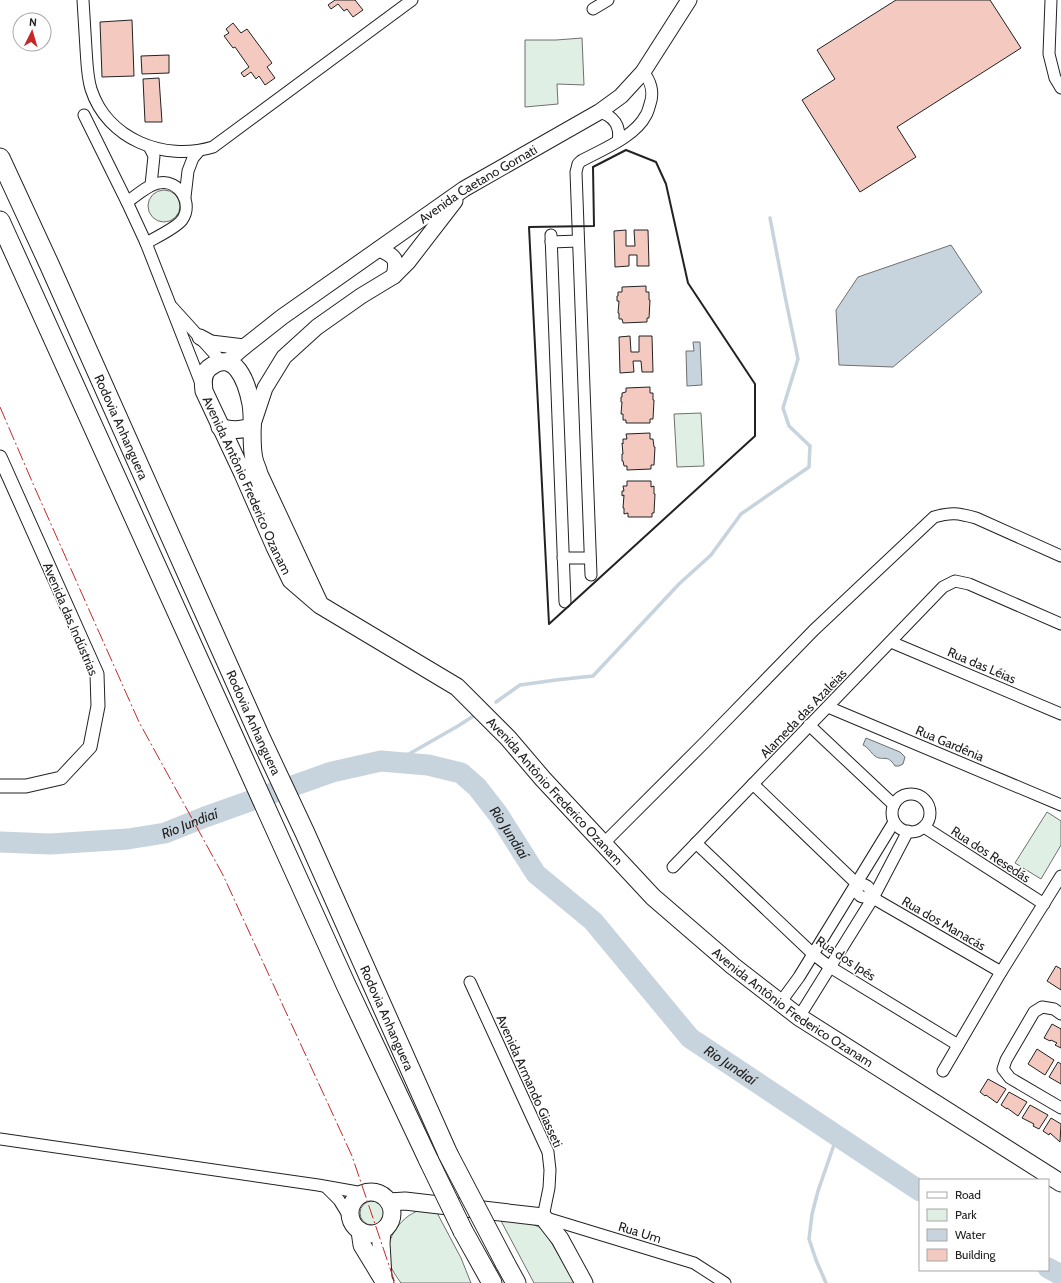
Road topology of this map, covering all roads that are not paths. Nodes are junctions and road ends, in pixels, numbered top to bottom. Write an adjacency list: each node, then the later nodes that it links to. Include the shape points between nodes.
1 (83, 0): 12 (street, via 87,71 90,88 97,104 113,126)
2 (412, 0): 13 (street, via 246,124 213,147)
3 (608, 0): 6 (street)
4 (689, 0): 7 (main road, Avenida Caetano Gornati)
5 (1051, 0): 8 (street, via 1049,54 1055,78)
6 (593, 9)
7 (643, 72): 9 (main road, Avenida Caetano Gornati, via 621,96); 11 (street, via 650,81 652,99 645,116 634,130)
8 (1061, 88)
9 (599, 112): 11 (street, via 612,117 616,122 620,134); 16 (main road, Avenida Caetano Gornati)
10 (84, 115): 18 (street, Avenida Antônio Frederico Ozanam)
11 (618, 141): 20 (street, via 578,164)
12 (150, 148): 13 (street); 15 (street, via 154,156)
13 (199, 151): 17 (street, via 188,171)
14 (0, 158): 82 (highway, Rodovia Anhanguera, bridge, via 448,1154)
15 (151, 185): 17 (street, via 166,182 174,185); 18 (street)
16 (464, 189): 22 (main road, Avenida Caetano Gornati); 23 (main road, via 408,262)
17 (185, 197): 21 (street, via 187,204 183,220)
18 (127, 202): 21 (street, Avenida Antônio Frederico Ozanam)
19 (0, 221): 78 (highway, Rodovia Anhanguera, bridge, via 346,985)
20 (578, 241): 35 (street, via 551,239); 36 (street)
21 (146, 243): 24 (street, Avenida Antônio Frederico Ozanam)
22 (379, 249): 23 (main road, via 394,258); 26 (main road, Avenida Caetano Gornati)
23 (394, 276): 30 (main road, via 327,320 284,357 265,388)
24 (168, 302): 25 (street, Avenida Antônio Frederico Ozanam); 28 (street, Avenida Antônio Frederico Ozanam)
25 (200, 337): 26 (main road, via 211,343); 27 (street, Avenida Antônio Frederico Ozanam)
26 (244, 347): 27 (main road, Avenida Caetano Gornati)
27 (224, 361): 28 (main road, via 207,370 203,379); 30 (main road, via 239,370 245,382 251,404)
28 (204, 391): 29 (main road, Avenida Antônio Frederico Ozanam)
29 (220, 427): 30 (main road, via 237,431); 33 (main road, Avenida Antônio Frederico Ozanam)
30 (252, 427): 32 (main road, via 254,459)
31 (0, 457): 46 (street, Avenida das Indústrias, via 97,674 98,706 90,746 61,778 26,786)
32 (273, 503): 33 (main road, via 263,508); 39 (main road)
33 (256, 505): 39 (main road, Avenida Antônio Frederico Ozanam, via 291,580)
34 (1061, 556): 53 (street, via 976,518 946,513 934,517 814,630)
35 (563, 558): 36 (street); 38 (street)
36 (590, 558): 37 (street)
37 (591, 575)
38 (564, 602)
39 (320, 605): 53 (main road, Avenida Antônio Frederico Ozanam, via 457,687 508,738)
40 (1061, 624): 41 (street, Alameda das Azaleias, via 969,584 955,582 943,587)
41 (891, 642): 42 (street, Alameda das Azaleias); 43 (street, Rua das Léias)
42 (828, 707): 44 (street, Alameda das Azaleias); 48 (street, Rua Gardênia)
43 (1061, 714)
44 (809, 725): 45 (street, Alameda das Azaleias); 47 (street)
45 (752, 784): 52 (street, Alameda das Azaleias); 56 (street, Rua dos Manacás)
46 (0, 786)
47 (894, 805): 49 (street); 50 (street, via 897,800 908,794 920,796 930,810)
48 (1061, 805)
49 (894, 822): 51 (street, via 902,830); 56 (street)
50 (924, 827): 51 (street, via 914,832); 58 (street, Rua dos Resedás)
51 (908, 831): 57 (street)
52 (696, 843): 54 (street, Alameda das Azaleias); 59 (street, Rua dos Ipês)
53 (603, 844): 63 (main road, Avenida Antônio Frederico Ozanam, via 653,897)
54 (673, 867)
55 (1061, 876): 58 (street)
56 (857, 884): 57 (street, Rua dos Manacás, via 859,895); 59 (street)
57 (873, 898): 60 (street); 61 (street, Rua dos Manacás)
58 (1044, 904): 61 (street)
59 (813, 954): 60 (street, Rua dos Ipês); 63 (street)
60 (830, 966): 65 (street); 66 (street, Rua dos Ipês)
61 (1001, 972): 66 (street)
62 (470, 982): 75 (street, Avenida Armando Giasseti, via 548,1152 549,1188)
63 (780, 1003): 65 (main road, Avenida Antônio Frederico Ozanam)
64 (1061, 1014): 68 (street, via 1054,1009 1042,1007 1034,1012 1003,1069 1010,1078)
65 (799, 1017): 70 (main road, Avenida Antônio Frederico Ozanam)
66 (958, 1045): 67 (street)
67 (943, 1071)
68 (1061, 1108)
69 (0, 1139): 71 (street)
70 (1061, 1182)
71 (326, 1187): 72 (street); 76 (street, via 339,1200)
72 (363, 1193): 73 (main road, via 381,1194); 76 (main road, via 352,1203 350,1210)
73 (390, 1202): 74 (main road); 77 (main road, via 392,1208)
74 (423, 1204): 75 (main road); 77 (main road, via 408,1210)
75 (543, 1217): 83 (main road, via 560,1239); 84 (street, Rua Um, via 694,1264)
76 (355, 1225): 77 (main road, via 367,1234 375,1234); 79 (main road, via 362,1245)
77 (387, 1226): 79 (main road, via 381,1243)
78 (463, 1231): 80 (highway); 81 (highway, Rodovia Anhanguera)
79 (384, 1281)
80 (480, 1283)
81 (492, 1283)
82 (516, 1283)
83 (584, 1283)
84 (725, 1283)

